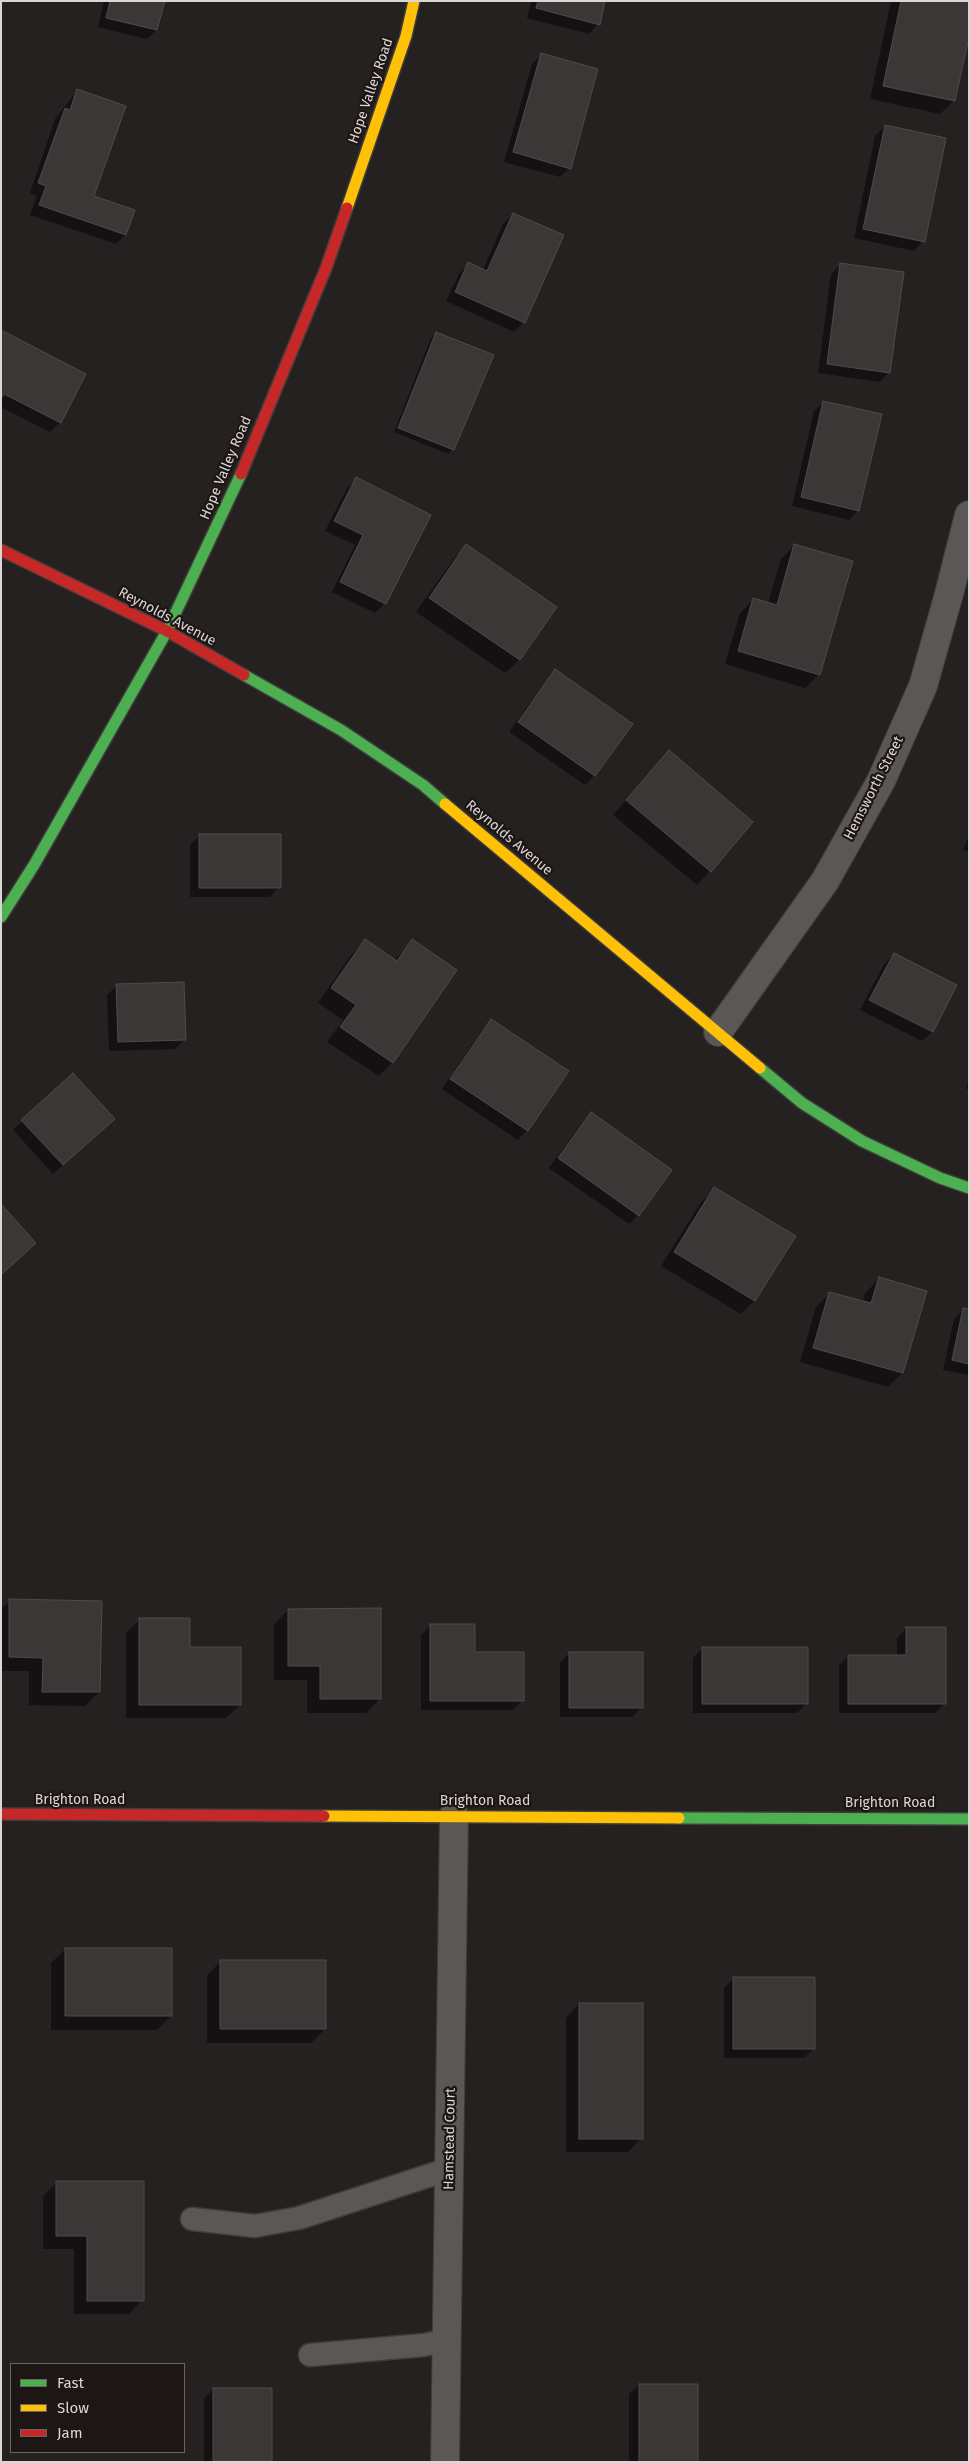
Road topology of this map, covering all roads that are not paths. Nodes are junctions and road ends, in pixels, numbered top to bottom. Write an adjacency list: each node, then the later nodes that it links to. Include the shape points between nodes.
1 (414, 1): 4 (street, Hope Valley Road, via 406,36 326,268 230,502)
2 (969, 514): 6 (street, Hemsworth Street, via 922,686 881,781 825,881)
3 (1, 550): 4 (street, Reynolds Avenue)
4 (167, 631): 5 (street, Hope Valley Road); 6 (street, Reynolds Avenue, via 341,730 423,786)
5 (1, 917)
6 (718, 1032): 7 (street, Reynolds Avenue, via 802,1103 862,1141 940,1178)
7 (969, 1188)
8 (1, 1814): 9 (street, Brighton Road)
9 (454, 1815): 10 (street, Brighton Road); 11 (street, Hamstead Court)
10 (969, 1819)
11 (449, 2168): 12 (lane, via 299,2218 255,2226); 13 (street, Hamstead Court)
12 (192, 2219)
13 (447, 2340): 14 (lane, via 424,2345); 15 (street, Hamstead Court)
14 (310, 2354)
15 (445, 2462)

